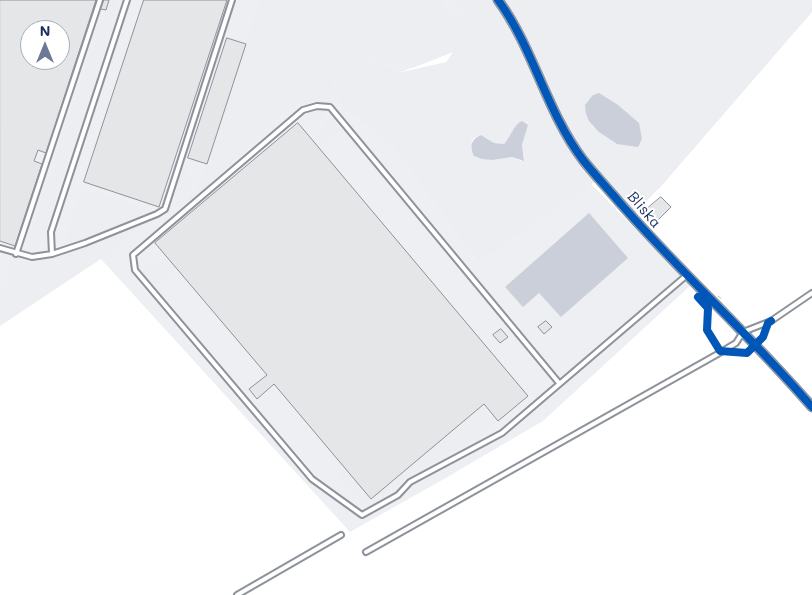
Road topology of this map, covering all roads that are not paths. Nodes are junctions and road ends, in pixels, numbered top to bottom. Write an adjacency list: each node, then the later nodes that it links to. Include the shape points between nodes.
1 (100, 0): 6 (lane)
2 (127, 0): 7 (lane, via 51,232)
3 (232, 0): 7 (lane, via 164,209)
4 (498, 0): 8 (street, Bliska, via 519,31 573,146)
5 (0, 248): 6 (lane)
6 (16, 254): 7 (lane, via 32,257)
7 (52, 254)
8 (686, 275): 10 (street, Bliska); 11 (lane)
9 (812, 293): 10 (lane, via 771,321)
10 (743, 332): 12 (street, Bliska); 14 (lane, via 736,343 718,354)
11 (559, 383): 11 (lane, via 502,433 410,482 398,495 362,515 312,479 135,270 133,255 303,110 330,106)
12 (812, 407)
13 (341, 535): 15 (lane)
14 (366, 552)
15 (237, 595)

